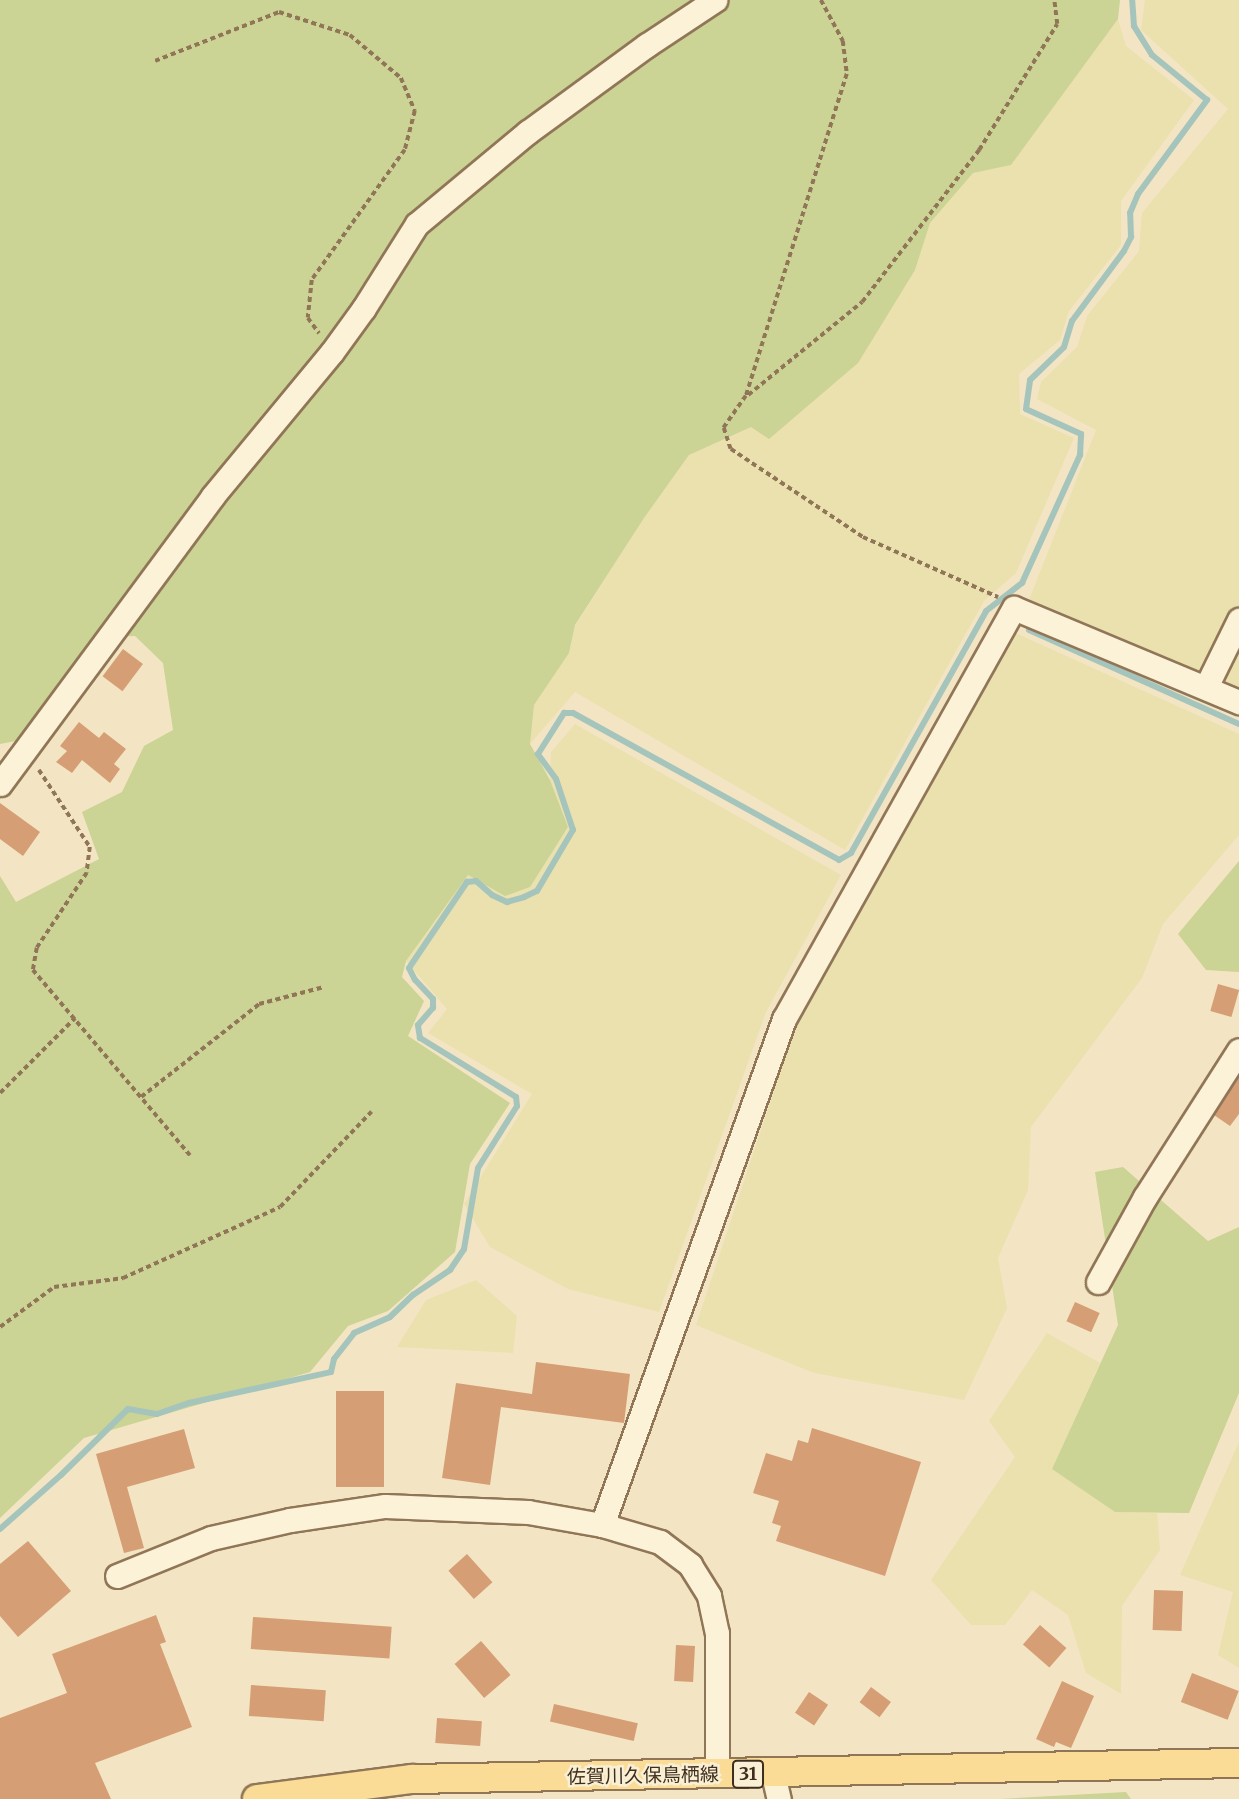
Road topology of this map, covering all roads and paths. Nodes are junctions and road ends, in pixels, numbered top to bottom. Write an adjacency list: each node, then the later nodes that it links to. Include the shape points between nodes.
1 (715, 0): 5 (street, via 519,139 417,224)
2 (821, 0): 6 (path, via 843,41 847,74)
3 (1054, 0): 6 (path, via 1057,24 979,150 862,302)
4 (155, 61): 5 (path, via 279,12 350,35 401,78 415,111 405,150 312,279 309,318)
5 (332, 352): 11 (street, via 212,497)
6 (746, 396): 7 (path, via 724,428 731,449 863,537)
7 (990, 591)
8 (1239, 620): 9 (street)
9 (1206, 687): 10 (street); 22 (street, via 1014,608 784,1019)
10 (1239, 702)
11 (26, 751): 12 (street); 14 (path, via 90,847 87,873 37,947 33,970)
12 (0, 784)
13 (324, 987): 17 (path, via 259,1004)
14 (75, 1018): 16 (path); 17 (path)
15 (1239, 1050): 20 (street)
16 (0, 1093)
17 (141, 1097): 19 (path)
18 (371, 1112): 21 (path, via 280,1207 123,1278 54,1287)
19 (190, 1156)
20 (1098, 1282)
21 (0, 1327)
22 (602, 1525): 23 (street, via 528,1511 385,1506 211,1538); 25 (street, via 660,1542 690,1565 709,1596 717,1633)
23 (117, 1576)
24 (1239, 1763): 26 (main road, 佐賀川久保鳥栖線 / 31)
25 (717, 1775): 26 (main road, 佐賀川久保鳥栖線 / 31); 27 (main road, 佐賀川久保鳥栖線 / 31)
26 (776, 1786)
27 (413, 1789): 28 (main road, 佐賀川久保鳥栖線 / 31)
28 (257, 1799)

